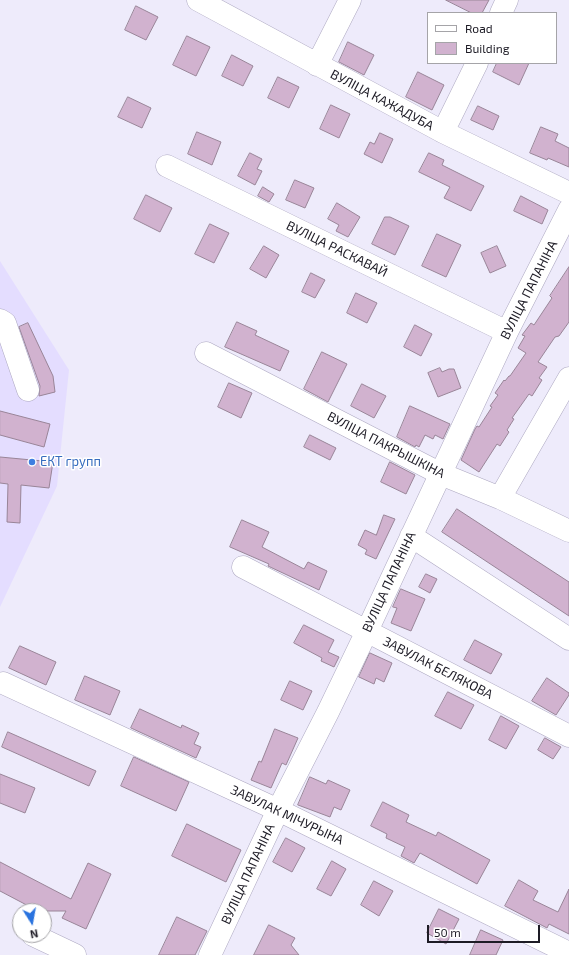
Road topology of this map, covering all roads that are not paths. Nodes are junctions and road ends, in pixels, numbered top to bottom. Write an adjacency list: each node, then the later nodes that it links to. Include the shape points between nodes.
1 (198, 0): 6 (street, ВУЛІЦА КАЖАДУБА)
2 (350, 0): 6 (street)
3 (507, 0): 4 (street)
4 (501, 12)
5 (477, 64): 7 (street)
6 (318, 65): 7 (street, ВУЛІЦА КАЖАДУБА)
7 (443, 132): 9 (street, ВУЛІЦА КАЖАДУБА)
8 (167, 166): 12 (street, ВУЛІЦА РАСКАВАЙ)
9 (569, 193)
10 (568, 213): 12 (street, ВУЛІЦА ПАПАНІНА)
11 (0, 320): 15 (street, via 6,323)
12 (507, 332): 16 (street, ВУЛІЦА ПАПАНІНА)
13 (206, 353): 16 (street, ВУЛІЦА ПАКРЫШКІНА)
14 (569, 378): 17 (street)
15 (28, 390)
16 (441, 474): 17 (street, ВУЛІЦА ПАКРЫШКІНА); 19 (street, ВУЛІЦА ПАПАНІНА)
17 (500, 498): 18 (street, ВУЛІЦА ПАКРЫШКІНА)
18 (569, 531)
19 (411, 536): 21 (street, ВУЛІЦА ПАПАНІНА); 22 (street)
20 (243, 567): 21 (street, ЗАВУЛАК БЕЛЯКОВА)
21 (367, 631): 24 (street, ЗАВУЛАК БЕЛЯКОВА); 25 (street, ВУЛІЦА ПАПАНІНА)
22 (569, 639)
23 (3, 683): 25 (street, ЗАВУЛАК МІЧУРЫНА)
24 (569, 736)
25 (278, 810): 27 (street, ЗАВУЛАК МІЧУРЫНА); 29 (street, ВУЛІЦА ПАПАНІНА)
26 (50, 943): 28 (street)
27 (569, 953)
28 (75, 955)
29 (210, 955)

